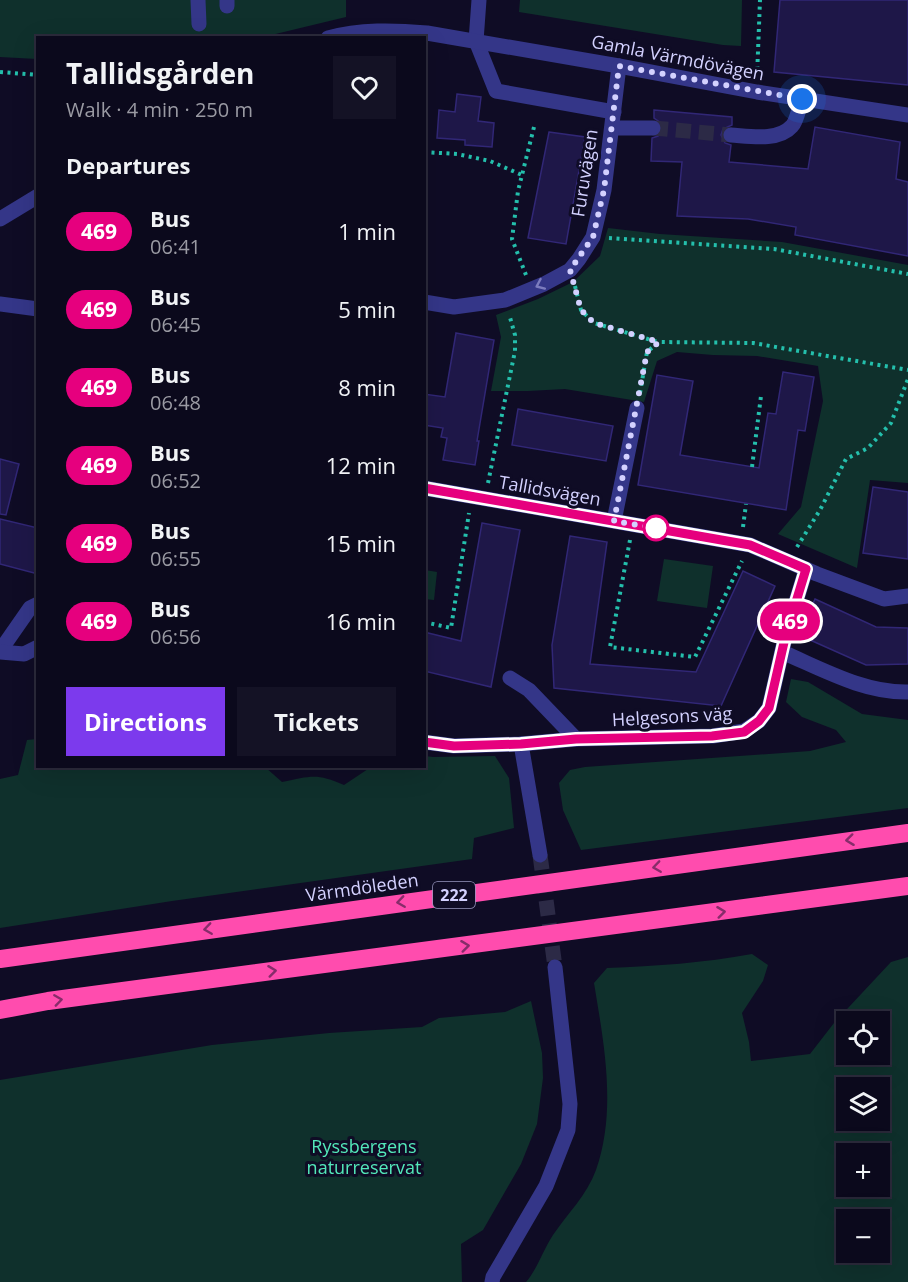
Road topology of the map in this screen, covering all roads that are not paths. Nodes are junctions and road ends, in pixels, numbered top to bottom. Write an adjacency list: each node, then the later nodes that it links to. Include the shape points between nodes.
1 (198, 0): 3 (street)
2 (479, 0): 5 (street)
3 (199, 24)
4 (340, 36): 5 (street, Gamla Värmdövägen, via 401,30)
5 (476, 41): 6 (street, Gamla Värmdövägen); 8 (street, via 496,91)
6 (619, 66): 7 (street, Gamla Värmdövägen); 8 (street, Furuvägen)
7 (802, 99): 9 (street, Gamla Värmdövägen); 12 (street, via 792,126 780,133 760,137)
8 (614, 112): 10 (street, Furuvägen)
9 (908, 115)
10 (612, 128): 11 (street); 15 (street, Furuvägen, one-way to 15, via 593,237 570,270 506,300 454,307)
11 (653, 128)
12 (731, 135)
13 (36, 197): 14 (street)
14 (0, 219)
15 (426, 302)
16 (0, 304): 17 (street)
17 (36, 309)
18 (637, 408): 20 (street)
19 (426, 488): 20 (street, Tallidsvägen)
20 (614, 521): 21 (street, Tallidsvägen, via 745,544)
21 (806, 569): 22 (street, Tallidsvägen, via 884,599); 26 (street, Helgesons väg)
22 (908, 596)
23 (36, 605): 25 (street)
24 (36, 649): 25 (street, via 24,654)
25 (0, 652)
26 (782, 652): 28 (street, via 858,684); 29 (street, Helgesons väg, via 769,708 744,732)
27 (510, 678): 29 (street, via 529,690)
28 (908, 692)
29 (576, 739): 31 (street, Helgesons väg)
30 (426, 742): 31 (street, Helgesons väg, via 454,746)
31 (521, 744): 33 (street)
32 (908, 833): 35 (highway, Värmdöleden / 222, one-way to 35)
33 (540, 855)
34 (908, 886): 37 (highway, one-way to 34)
35 (0, 960)
36 (555, 967): 38 (street, via 570,1104 568,1130 546,1186)
37 (0, 1010)
38 (492, 1282)

